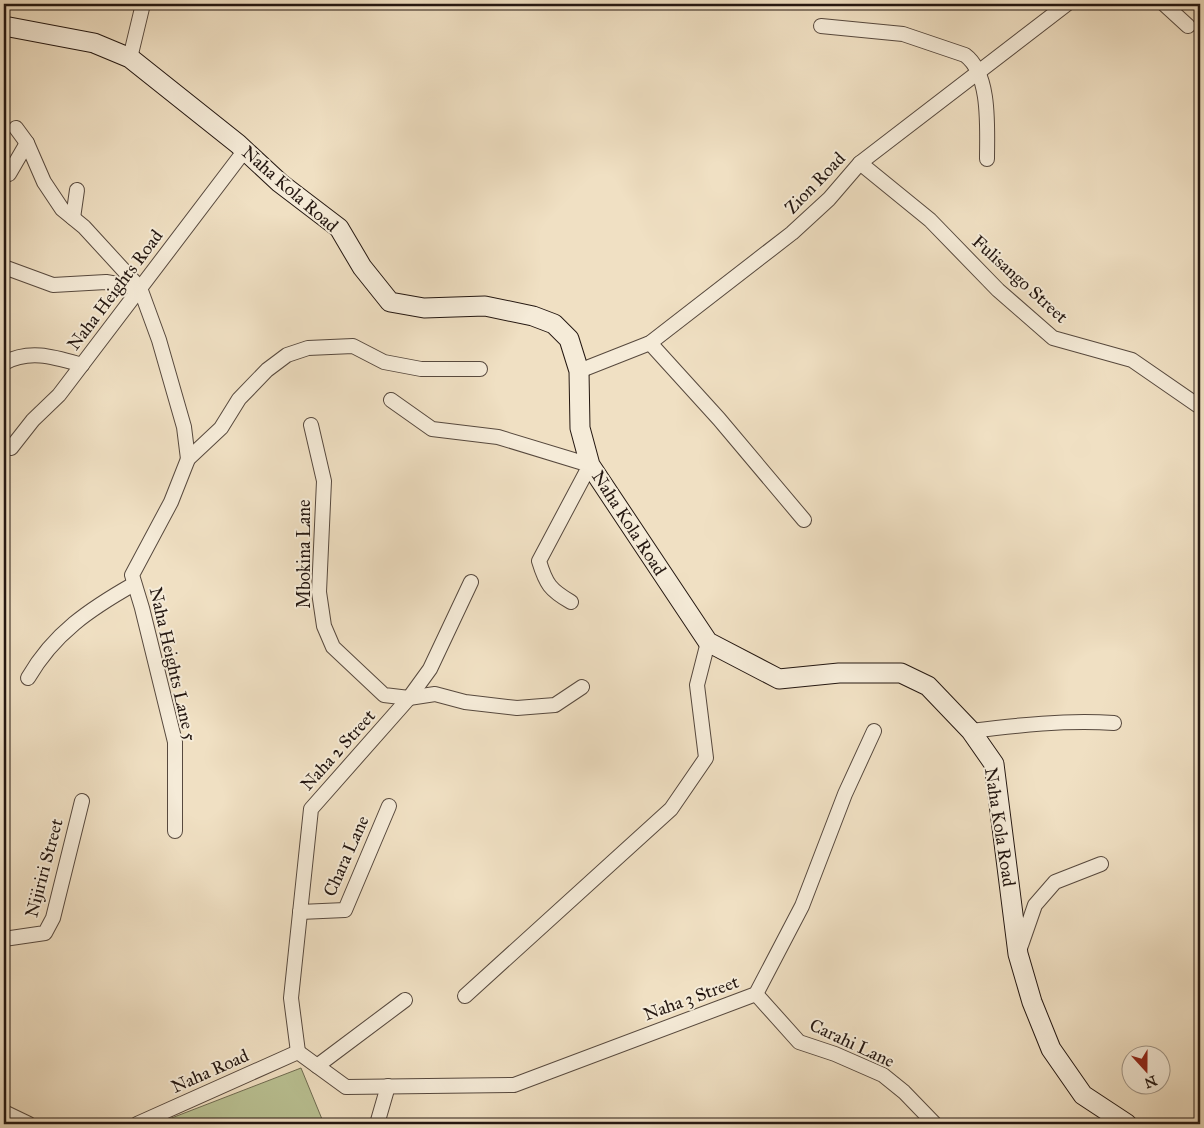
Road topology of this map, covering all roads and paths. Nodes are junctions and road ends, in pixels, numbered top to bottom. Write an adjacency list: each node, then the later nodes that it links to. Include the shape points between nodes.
1 (143, 4): 7 (street)
2 (1068, 4): 8 (street, Zion Road)
3 (1164, 4): 6 (street)
4 (4, 26): 7 (street, Naha Kola Road, via 94,44)
5 (820, 26): 8 (street, via 903,34 965,55)
6 (1188, 26)
7 (130, 58): 11 (street, Naha Kola Road)
8 (979, 71): 12 (street, via 987,120); 13 (street, Zion Road)
9 (16, 128): 10 (street)
10 (27, 143): 14 (street); 16 (street, via 44,182 62,209)
11 (245, 150): 18 (street, Naha Heights Road); 23 (street, Naha Kola Road, via 280,183 340,228 362,267 390,302 424,308 485,306 533,316 554,324 569,339)
12 (987, 159)
13 (860, 163): 19 (street, Zion Road, via 829,199 792,233); 25 (street, Fulisango Street, via 930,220 998,290 1053,338 1132,360)
14 (9, 174)
15 (77, 190): 16 (street)
16 (73, 218): 18 (street)
17 (4, 267): 18 (street, via 53,285 106,282)
18 (140, 288): 21 (street, Naha Heights Road); 28 (street, via 162,349 184,427)
19 (650, 342): 23 (street, Zion Road); 30 (street)
20 (4, 363): 21 (street, via 17,356 31,354)
21 (82, 365): 27 (street, Naha Heights Road)
22 (480, 369): 28 (street, via 421,369 384,362 353,346 308,348 287,355 267,370 239,399 221,428)
23 (579, 371): 29 (street, Naha Kola Road, via 580,428)
24 (391, 400): 29 (street, via 432,429 498,438)
25 (1200, 407)
26 (312, 425): 37 (street, Mbokina Lane, via 324,481 319,592 324,626 333,647 384,695)
27 (12, 448)
28 (188, 459): 32 (street, Naha Heights Lane 5, via 171,502 132,575)
29 (590, 465): 33 (street, via 539,561 546,581 555,593); 34 (street, Naha Kola Road)
30 (804, 520)
31 (471, 582): 37 (street, Naha 2 Street, via 430,669)
32 (134, 584): 35 (street, via 94,607 54,640); 43 (street, Naha Heights Lane 5, via 175,742)
33 (571, 602)
34 (708, 642): 40 (street, Naha Kola Road, via 780,679 839,673 901,673 928,686); 49 (street, via 697,685 706,758 672,809)
35 (28, 678)
36 (582, 687): 37 (street, Mbokina Lane, via 556,705 517,708 465,702 435,694)
37 (409, 698): 45 (street, Naha 2 Street, via 311,809)
38 (1114, 723): 40 (street, via 1037,723)
39 (874, 731): 48 (street, Naha 3 Street, via 844,794 802,906)
40 (971, 731): 47 (street, Naha Kola Road, via 994,764)
41 (82, 802): 46 (street, Nijiriri Street, via 53,918 45,933)
42 (388, 806): 45 (street, Chara Lane, via 345,910)
43 (175, 830)
44 (1101, 864): 47 (street, via 1055,882 1035,905)
45 (300, 912): 51 (street, Naha 2 Street, via 291,998)
46 (4, 939)
47 (1018, 954): 59 (street, Naha Kola Road, via 1032,1002 1051,1049 1083,1095)
48 (756, 994): 53 (street, Naha 3 Street, via 514,1085); 58 (street, Carahi Lane, via 799,1042 883,1075)
49 (465, 996)
50 (405, 1000): 52 (street)
51 (298, 1052): 52 (street, Naha 3 Street); 56 (street, Naha Road)
52 (317, 1066): 53 (street, Naha 3 Street, via 346,1087)
53 (388, 1086): 57 (street)
54 (4, 1112): 55 (street)
55 (29, 1124)
56 (137, 1124)
57 (377, 1124)
58 (935, 1124)
59 (1127, 1124)

